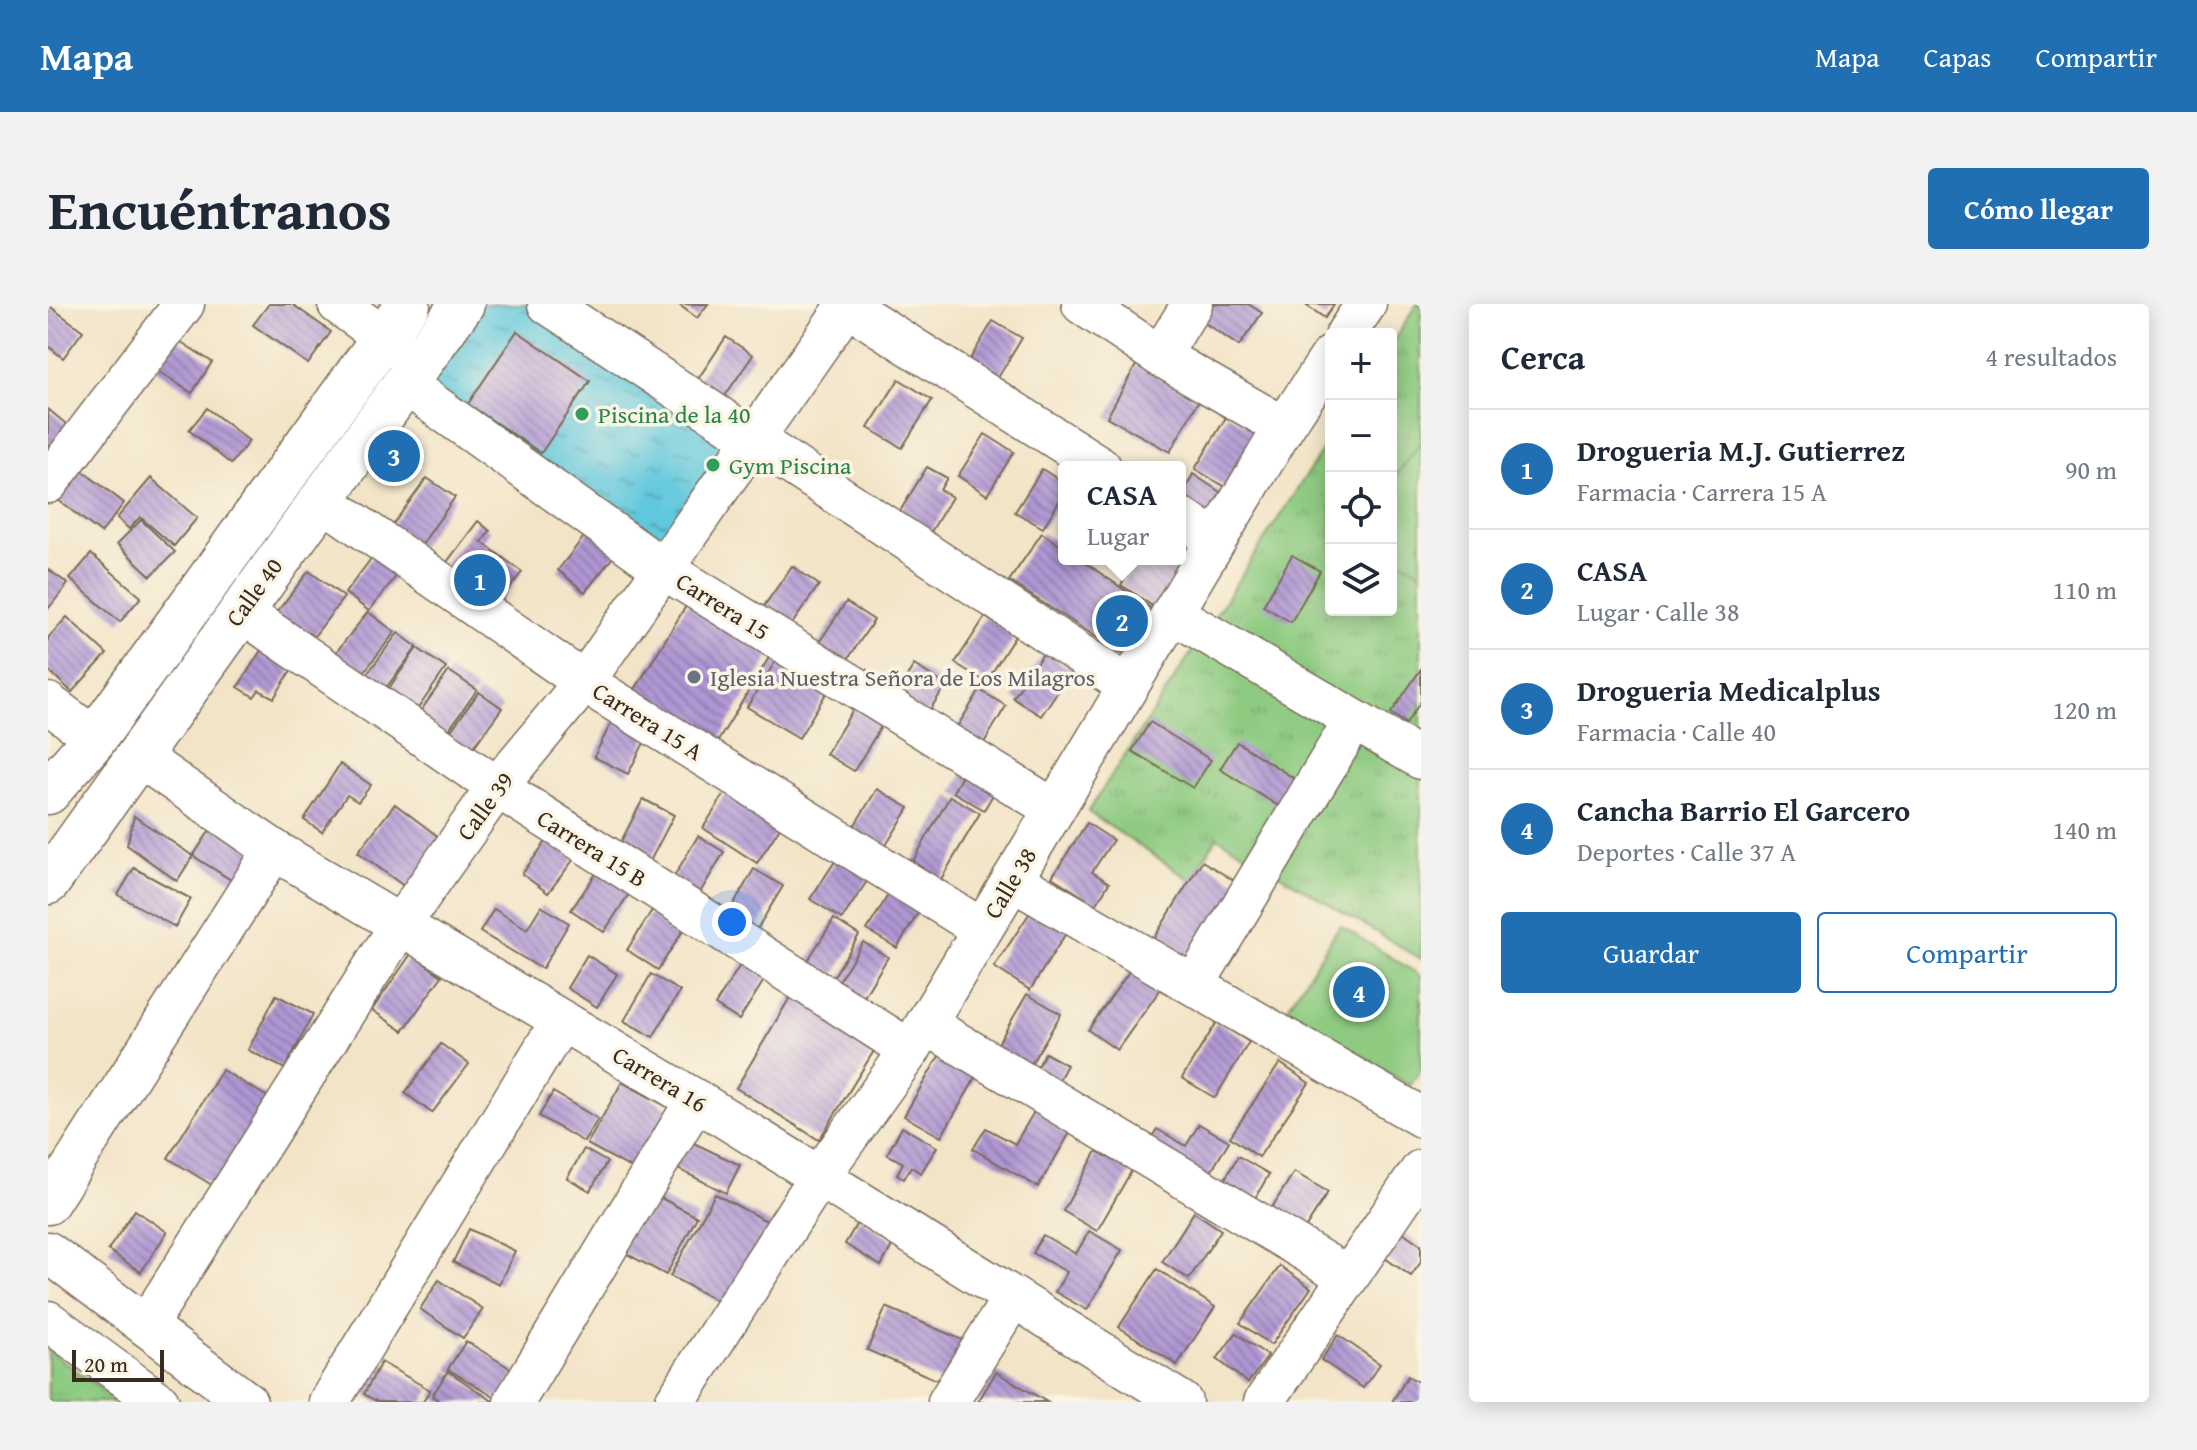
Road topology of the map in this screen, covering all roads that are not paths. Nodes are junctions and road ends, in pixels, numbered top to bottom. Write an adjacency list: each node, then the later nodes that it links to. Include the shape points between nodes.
1 (184, 304): 17 (street)
2 (338, 304): 9 (street, Carrera 15)
3 (462, 304): 13 (main road, Calle 40)
4 (548, 304): 15 (street)
5 (1082, 304): 11 (street)
6 (1192, 304): 11 (street)
7 (1366, 304): 10 (street)
8 (846, 305): 15 (street, Calle 39); 16 (street)
9 (397, 321): 13 (street, Carrera 15); 28 (main road, Calle 40)
10 (1350, 328)
11 (1160, 356): 14 (street)
12 (1325, 365): 14 (street, Calle 38)
13 (412, 374): 18 (main road, Calle 40); 21 (street, Carrera 15)
14 (1284, 427): 20 (street, Calle 38)
15 (756, 441): 21 (street, Calle 39); 25 (street)
16 (1092, 461)
17 (48, 483)
18 (322, 500): 22 (main road, Calle 40); 24 (street, Carrera 15 A)
19 (1186, 521): 20 (street)
20 (1216, 539): 23 (street, Calle 38)
21 (662, 568): 24 (street, Calle 39); 33 (street, Carrera 15)
22 (240, 611): 29 (main road, Calle 40); 31 (street, Carrera 15 B)
23 (1172, 613): 25 (street, Calle 38); 27 (street)
24 (584, 682): 31 (street, Calle 39); 38 (street, Carrera 15 A)
25 (1128, 686): 33 (street, Calle 38)
26 (48, 703): 28 (street)
27 (1354, 720): 30 (street); 39 (street)
28 (95, 738): 32 (main road, Calle 40)
29 (138, 756): 34 (street, Carrera 16); 36 (main road, Calle 40)
30 (1421, 759)
31 (497, 787): 37 (street, Calle 39); 41 (street, Carrera 15 B)
32 (48, 792)
33 (1054, 809): 35 (street, Calle 38)
34 (274, 850): 37 (street, Carrera 16); 46 (street)
35 (1012, 880): 38 (street, Calle 38); 39 (street)
36 (48, 882)
37 (400, 925): 40 (street, Carrera 16); 51 (street, Calle 39)
38 (982, 929): 41 (street, Calle 38)
39 (1194, 985): 43 (street)
40 (561, 1021): 42 (street, Carrera 16); 54 (street)
41 (918, 1037): 45 (street, Calle 38); 48 (street, Carrera 15 B)
42 (696, 1100): 45 (street, Carrera 16); 55 (street)
43 (1421, 1117)
44 (1421, 1170): 48 (street)
45 (819, 1177): 49 (street, Carrera 16); 56 (street, Calle 38)
46 (48, 1204)
47 (48, 1252): 51 (street)
48 (1347, 1276): 59 (street)
49 (1013, 1297): 57 (street); 58 (street, Carrera 16)
50 (48, 1321): 52 (street)
51 (146, 1326): 53 (street)
52 (159, 1402)
53 (247, 1402)
54 (329, 1402)
55 (514, 1402)
56 (675, 1402)
57 (948, 1402)
58 (1182, 1402)
59 (1264, 1402)

